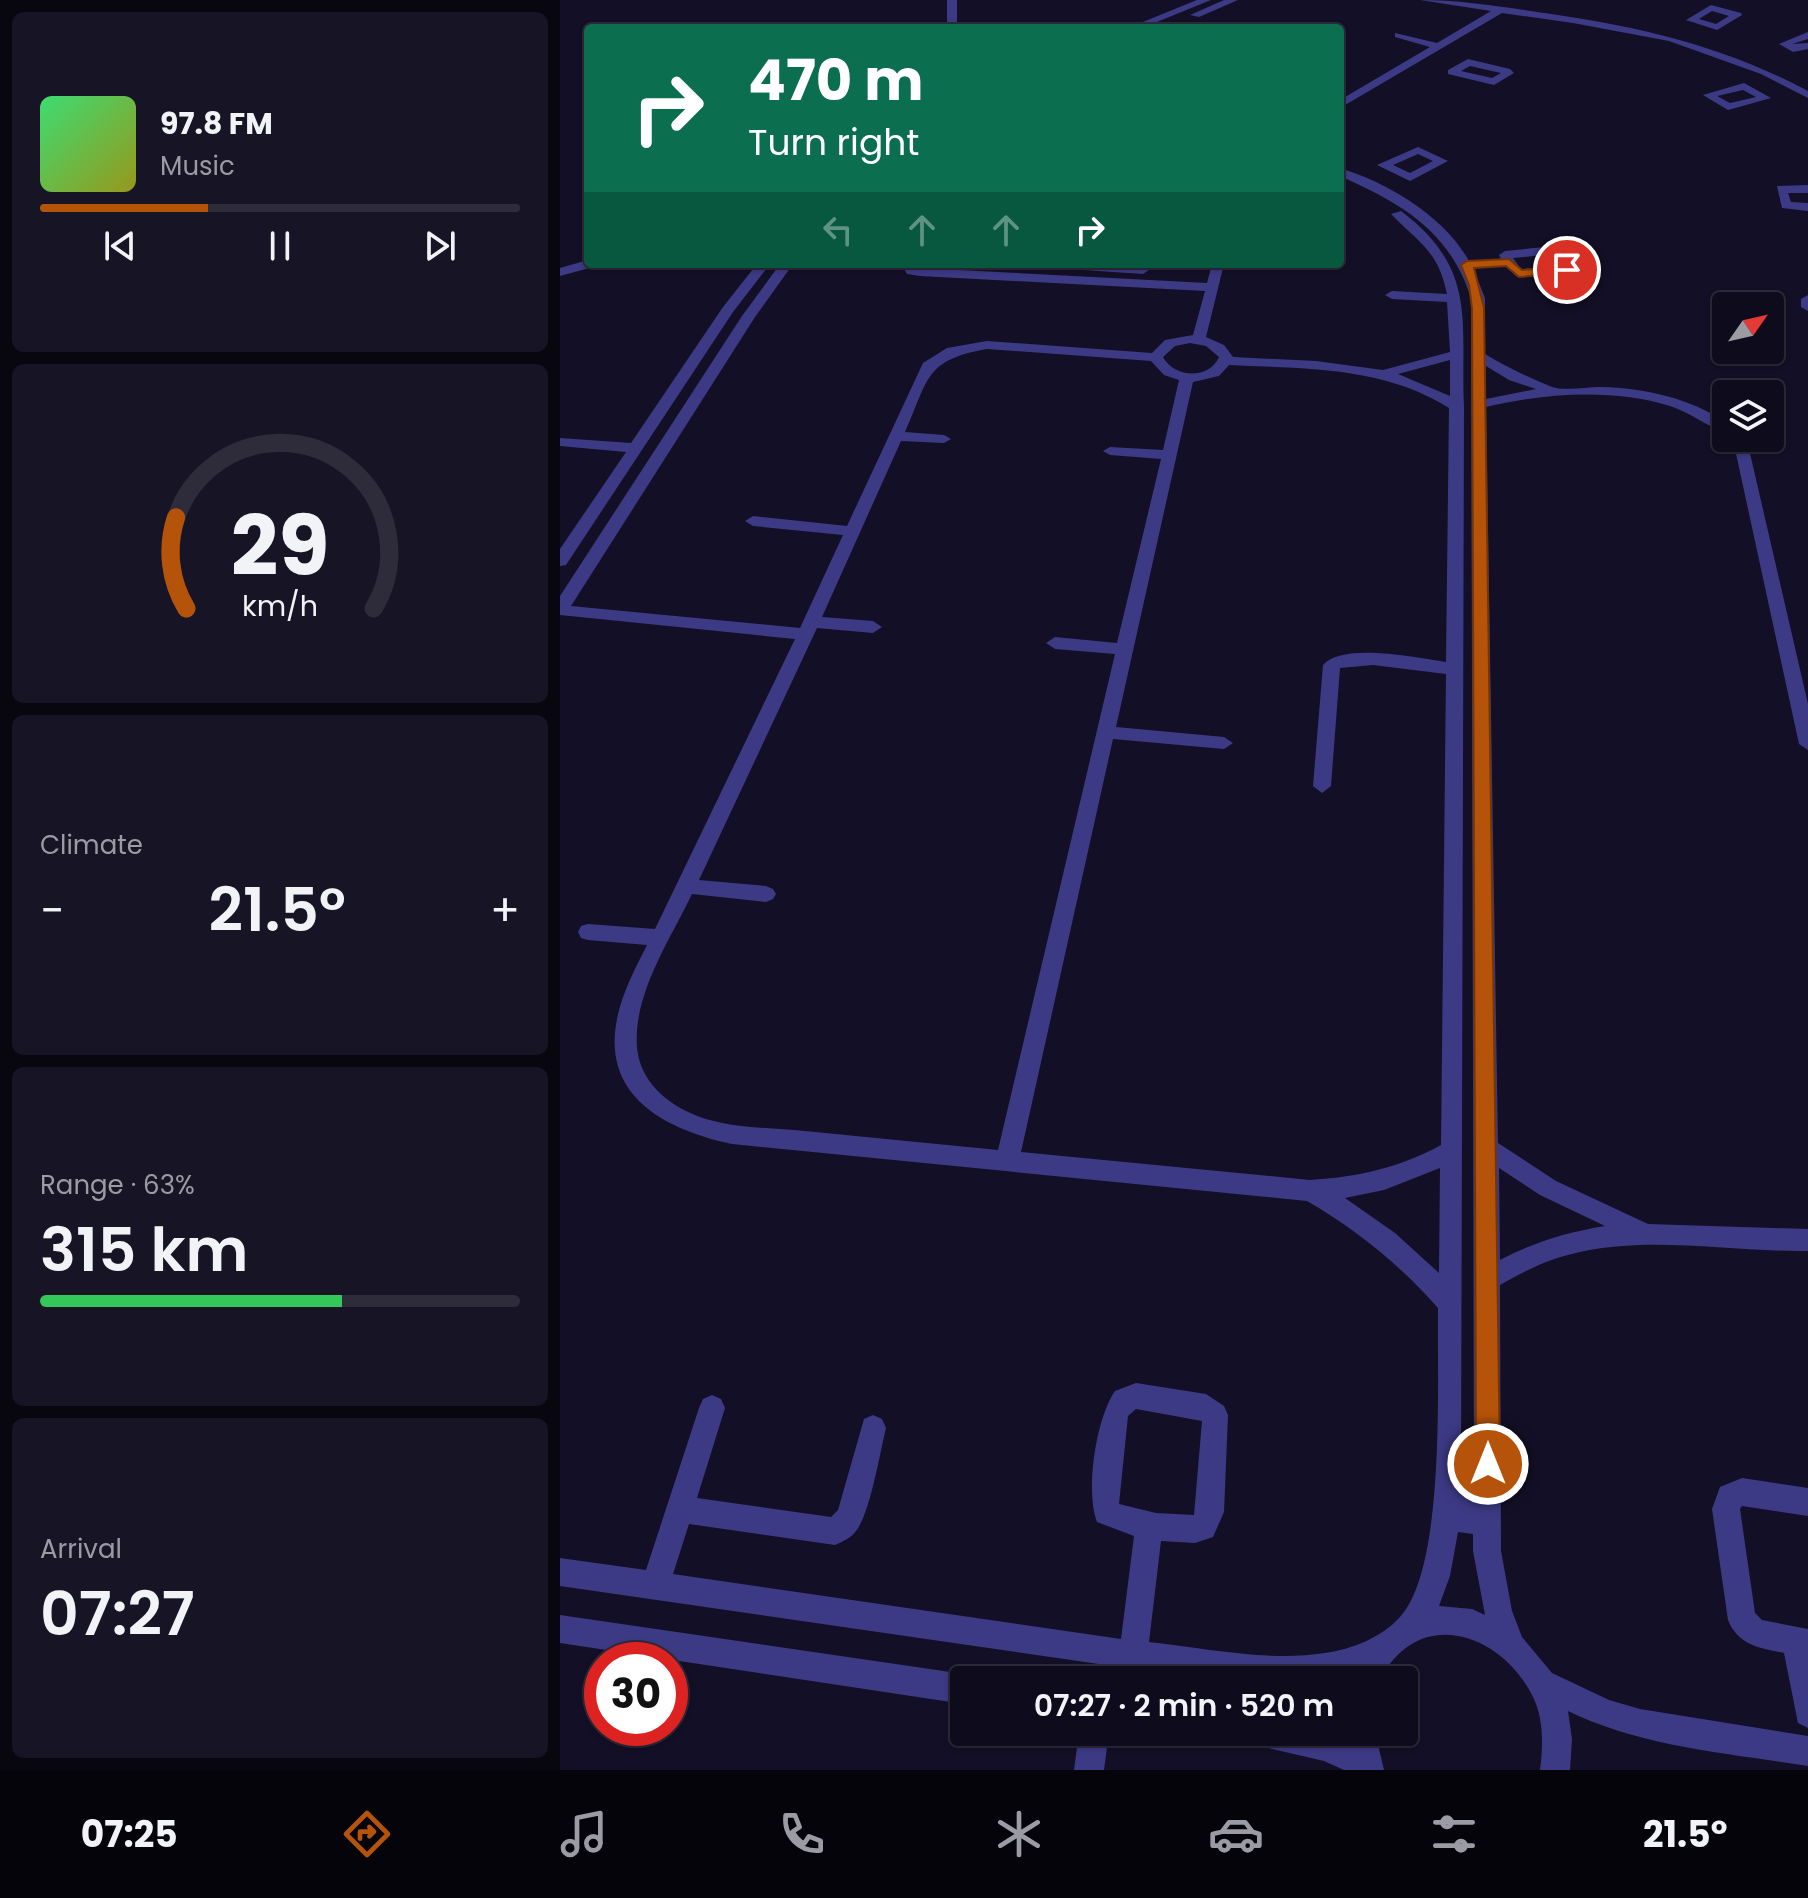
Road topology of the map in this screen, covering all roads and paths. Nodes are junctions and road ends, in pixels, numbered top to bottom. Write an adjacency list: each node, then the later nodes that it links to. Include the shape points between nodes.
1 (952, 0): 8 (street)
2 (1206, 0): 9 (street)
3 (1233, 0): 10 (street)
4 (1425, 0): 7 (street)
5 (1485, 0): 6 (street)
6 (1538, 3): 13 (street)
7 (1500, 10): 16 (street); 20 (street, via 1627,30)
8 (952, 24)
9 (1143, 24)
10 (1171, 24)
11 (1704, 24): 13 (street)
12 (1399, 35): 16 (street)
13 (1690, 35): 18 (street)
14 (1808, 35): 17 (street, via 1785,43)
15 (1808, 46): 17 (street)
16 (1440, 47): 25 (street, via 1442,62)
17 (1788, 48): 19 (street)
18 (1746, 53): 20 (street); 21 (street)
19 (1774, 53)
20 (1733, 59): 22 (street)
21 (1808, 81)
22 (1790, 85): 23 (street); 24 (street)
23 (1757, 92)
24 (1808, 95)
25 (1344, 103)
26 (1397, 172): 28 (street)
27 (1344, 174): 28 (street)
28 (1371, 185): 34 (street, via 1428,220)
29 (1344, 186): 42 (street, via 1388,208 1424,236 1451,274)
30 (1808, 189): 31 (street, via 1781,189 1786,205)
31 (1808, 207)
32 (1509, 262): 34 (street)
33 (584, 265): 39 (street)
34 (1467, 265): 47 (street, via 1478,298)
35 (761, 268): 55 (street)
36 (784, 268): 56 (street)
37 (910, 268): 40 (street)
38 (1112, 268): 40 (street)
39 (560, 272)
40 (1215, 275): 45 (street)
41 (1392, 295): 42 (street)
42 (1455, 298): 46 (street)
43 (1808, 299): 44 (street)
44 (1808, 307)
45 (1199, 340): 48 (street, via 1167,345); 49 (street, via 1220,348)
46 (1457, 354): 50 (street); 54 (street)
47 (1479, 356): 52 (street, via 1514,377); 53 (street)
48 (1156, 357): 51 (street, via 1164,370); 58 (street, via 963,347 928,366)
49 (1226, 361): 50 (street); 51 (street, via 1213,373)
50 (1385, 372): 54 (street)
51 (1187, 377): 66 (street)
52 (1562, 391): 53 (street); 57 (street, via 1665,399)
53 (1479, 405): 62 (street)
54 (1457, 407): 61 (street)
55 (658, 414): 56 (street); 63 (street)
56 (685, 416): 70 (street)
57 (1712, 419)
58 (894, 436): 59 (street); 68 (street)
59 (944, 439)
60 (560, 442): 63 (street)
61 (1455, 445): 62 (street); 75 (street)
62 (1480, 447): 85 (street)
63 (635, 448): 69 (street)
64 (1110, 451): 66 (street)
65 (1743, 452): 76 (street)
66 (1169, 455): 74 (street)
67 (753, 521): 68 (street)
68 (851, 531): 72 (street)
69 (560, 561)
70 (560, 609): 72 (street)
71 (873, 627): 72 (street)
72 (808, 628): 81 (street)
73 (1055, 643): 74 (street)
74 (1125, 649): 77 (street)
75 (1454, 669): 80 (street, via 1358,660 1332,665); 86 (street)
76 (1804, 712): 79 (street)
77 (1106, 732): 78 (street); 87 (street)
78 (1224, 743)
79 (1808, 744)
80 (1322, 786)
81 (685, 886): 82 (street); 84 (street)
82 (766, 894)
83 (588, 932): 84 (street)
84 (661, 938): 87 (street, via 628,1011 625,1050 638,1085 667,1114 732,1134)
85 (1487, 1148): 89 (street, via 1560,1194); 91 (street)
86 (1452, 1150): 88 (street, via 1386,1180); 92 (street)
87 (1007, 1161): 88 (street)
88 (1310, 1191): 92 (street, via 1401,1249)
89 (1649, 1233): 90 (street); 91 (street, via 1561,1243)
90 (1808, 1240)
91 (1488, 1279): 98 (street)
92 (1451, 1304): 96 (street)
93 (712, 1408): 97 (street)
94 (873, 1428): 97 (street, via 851,1512 835,1531)
95 (1808, 1502): 104 (street, via 1742,1492 1730,1497 1726,1509 1742,1620 1755,1633)
96 (1447, 1504): 98 (street); 102 (street, via 1436,1576)
97 (680, 1509): 101 (street)
98 (1488, 1509): 105 (street, via 1490,1577)
99 (1149, 1524): 99 (street, via 1195,1531 1208,1521 1217,1421 1212,1410 1136,1396 1119,1405 1103,1505 1112,1517); 107 (street)
100 (560, 1572): 101 (street)
101 (655, 1587): 107 (street)
102 (1410, 1627): 105 (street, via 1451,1620 1471,1623); 106 (street)
103 (560, 1629): 110 (street)
104 (1802, 1642): 111 (street)
105 (1511, 1645): 109 (street)
106 (1379, 1653): 107 (street, via 1295,1670); 108 (street)
107 (1133, 1655)
108 (1372, 1666)
109 (1541, 1683): 115 (street, via 1640,1724); 118 (street, via 1557,1730)
110 (950, 1687)
111 (1808, 1713)
112 (1092, 1746): 117 (street)
113 (1326, 1746): 116 (street)
114 (1363, 1746): 116 (street)
115 (1808, 1751)
116 (1368, 1768)
117 (1089, 1770)
118 (1555, 1770)

